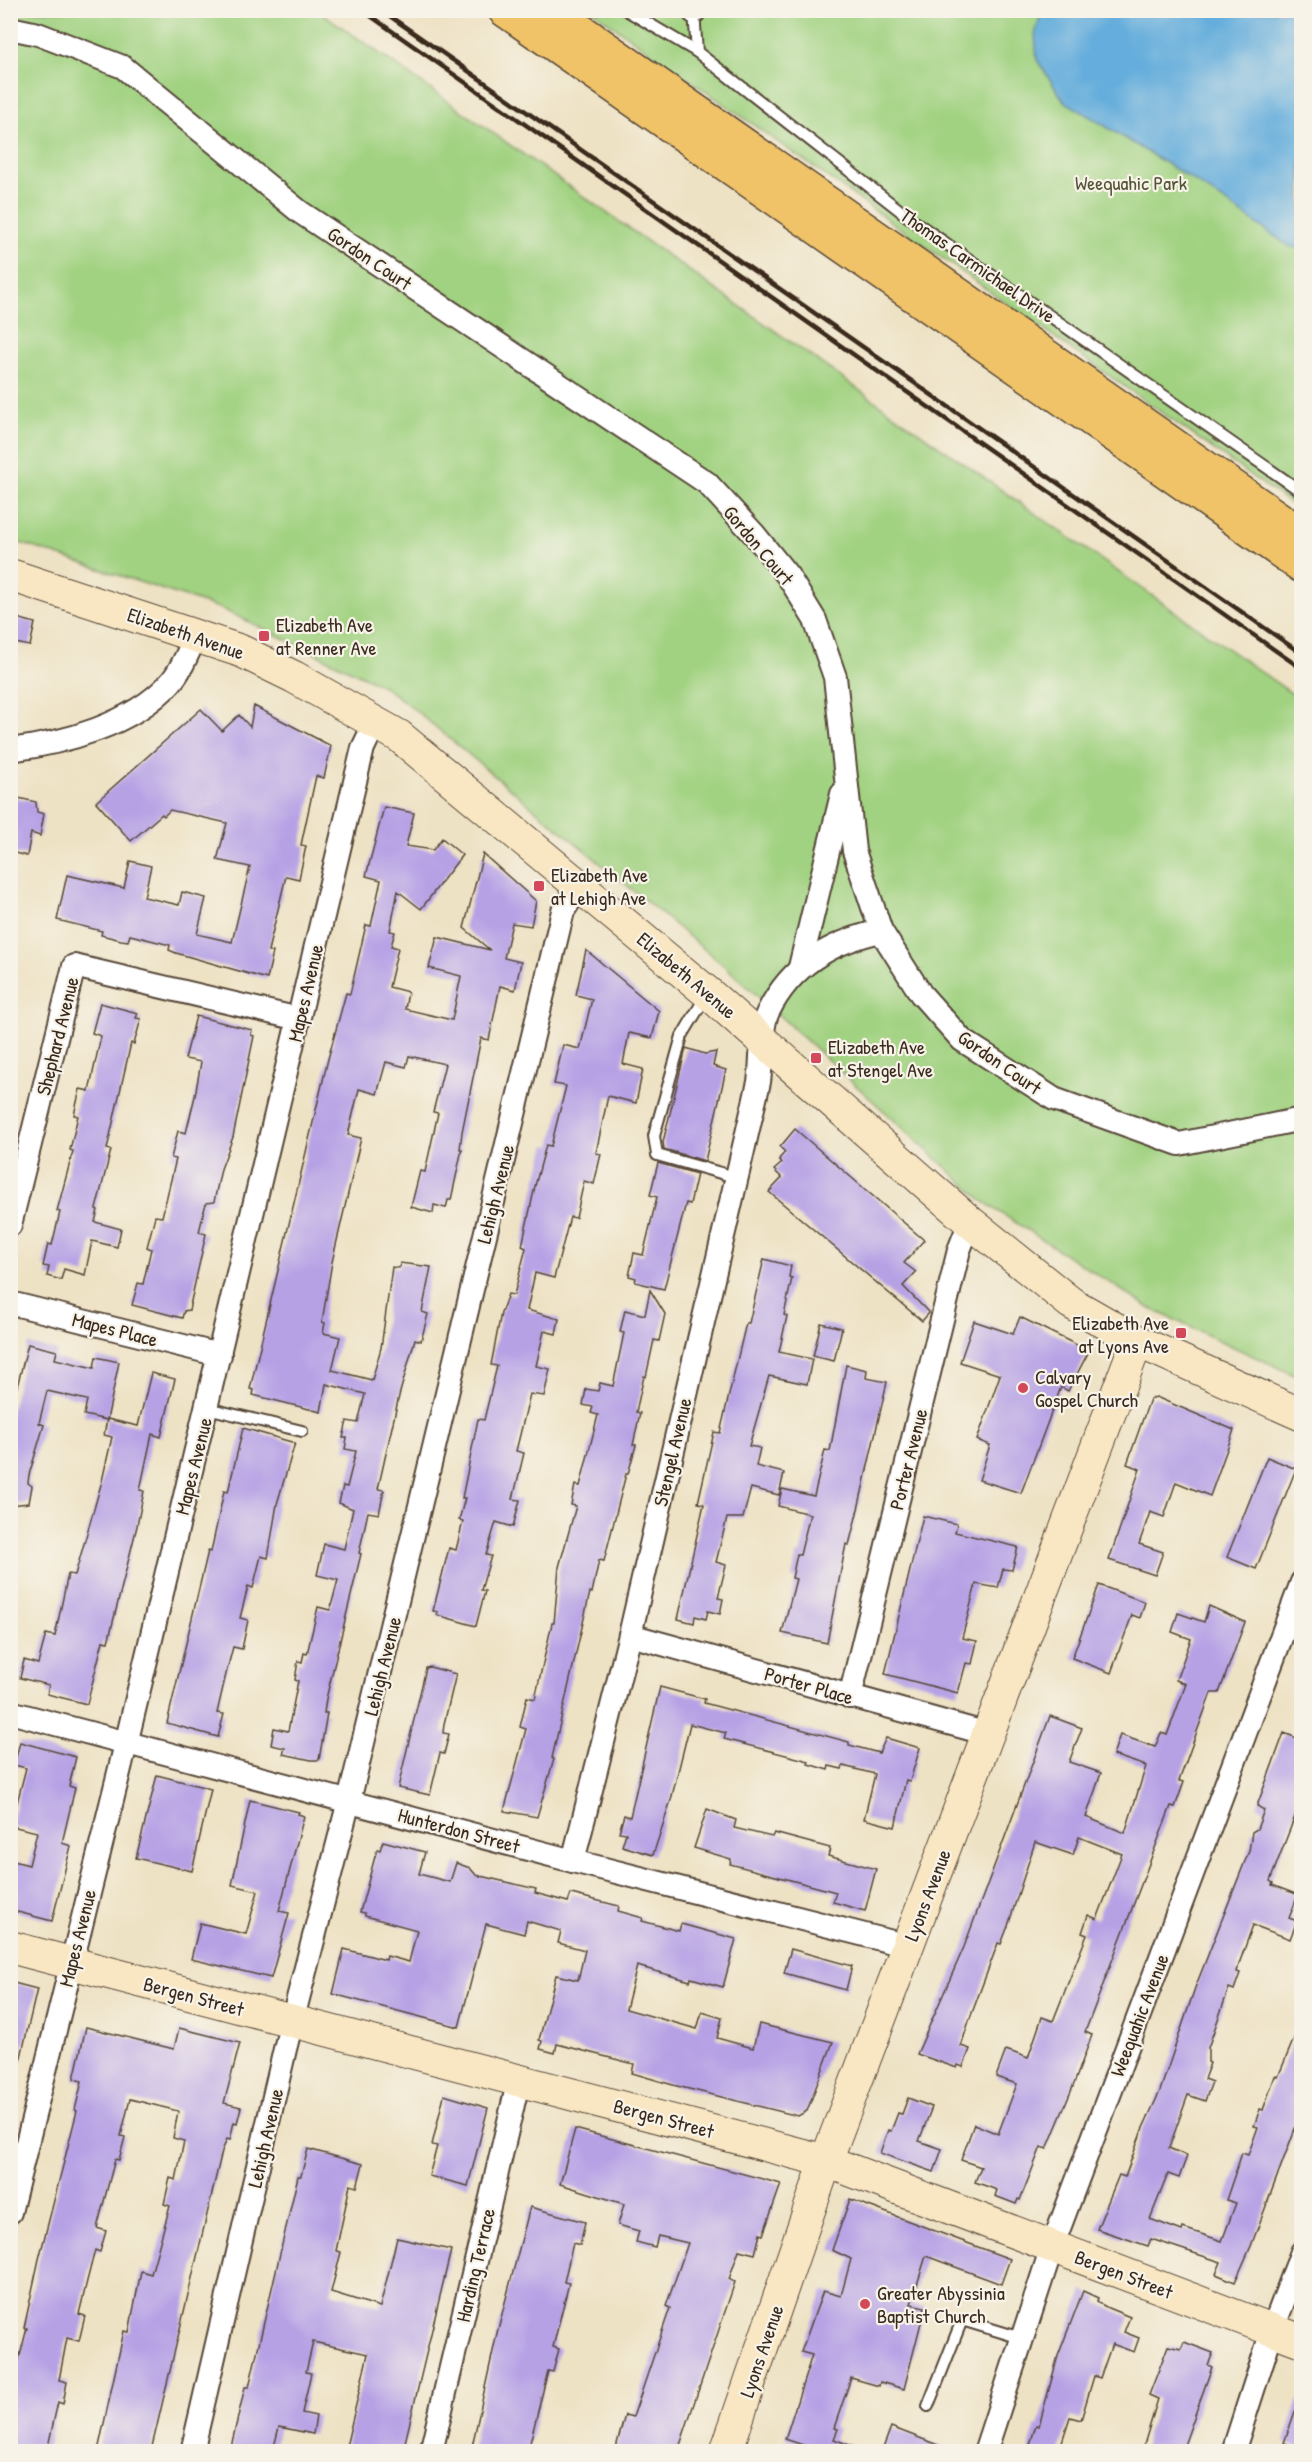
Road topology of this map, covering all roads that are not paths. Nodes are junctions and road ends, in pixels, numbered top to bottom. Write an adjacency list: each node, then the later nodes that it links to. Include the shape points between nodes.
1 (506, 10): 9 (highway)
2 (551, 10): 8 (highway)
3 (626, 10): 6 (lane, Thomas Carmichael Drive)
4 (694, 11): 6 (lane)
5 (10, 28): 14 (street, Gordon Court, via 38,34 123,67 300,212 707,483 788,576 815,620 835,677)
6 (697, 52): 7 (lane, Thomas Carmichael Drive, via 911,219)
7 (1302, 492)
8 (1302, 535)
9 (1302, 566)
10 (10, 574): 11 (main road, Elizabeth Avenue)
11 (196, 635): 12 (main road, Elizabeth Avenue, via 252,656); 13 (street, via 171,682 126,715 66,740)
12 (376, 722): 15 (main road, Elizabeth Avenue, via 399,736); 19 (street, Mapes Avenue, via 363,748)
13 (10, 750)
14 (845, 781): 16 (street, Gordon Court, via 854,851); 17 (street)
15 (580, 885): 18 (main road, Elizabeth Avenue); 37 (street, Lehigh Avenue, via 563,911)
16 (881, 931): 17 (street, via 855,936); 21 (street, Gordon Court, via 921,994 962,1040 1054,1099 1179,1144)
17 (800, 966): 20 (street, Stengel Avenue, via 767,1013)
18 (708, 993): 20 (main road, Elizabeth Avenue); 22 (lane, via 682,1036 654,1136 657,1155)
19 (299, 1019): 24 (street, Shephard Avenue, via 74,966); 27 (street, Mapes Avenue)
20 (764, 1040): 22 (street, Stengel Avenue, via 759,1082); 23 (main road, Elizabeth Avenue)
21 (1302, 1119)
22 (735, 1177): 32 (street, Stengel Avenue)
23 (970, 1222): 26 (main road, Elizabeth Avenue, via 1071,1303); 33 (street, Porter Avenue, via 959,1251)
24 (10, 1225)
25 (10, 1303): 27 (street, Mapes Place)
26 (1137, 1341): 29 (main road, Elizabeth Avenue); 35 (main road, Lyons Avenue)
27 (220, 1355): 28 (street, Mapes Avenue)
28 (207, 1408): 30 (lane); 36 (street, Mapes Avenue)
29 (1302, 1416)
30 (302, 1431)
31 (1302, 1582): 46 (street, Weequahic Avenue)
32 (630, 1635): 33 (street, Porter Place); 38 (street, Stengel Avenue)
33 (850, 1696): 35 (street, Porter Place)
34 (10, 1712): 36 (street, Hunterdon Street)
35 (988, 1734): 39 (main road, Lyons Avenue)
36 (126, 1744): 37 (street, Hunterdon Street); 41 (street, Mapes Avenue)
37 (349, 1801): 38 (street, Hunterdon Street); 42 (street, Lehigh Avenue)
38 (573, 1862): 39 (street, Hunterdon Street)
39 (908, 1946): 44 (main road, Lyons Avenue)
40 (10, 1947): 41 (main road, Bergen Street)
41 (71, 1963): 42 (main road, Bergen Street); 45 (street, Mapes Avenue)
42 (292, 2022): 43 (main road, Bergen Street); 52 (street, Lehigh Avenue)
43 (519, 2079): 44 (main road, Bergen Street); 53 (street, Harding Terrace)
44 (826, 2162): 46 (main road, Bergen Street); 54 (main road, Lyons Avenue)
45 (10, 2211)
46 (1052, 2247): 48 (main road, Bergen Street); 49 (street, Weequahic Avenue)
47 (1302, 2252): 48 (street)
48 (1272, 2331): 50 (main road, Bergen Street); 56 (street)
49 (1022, 2338): 51 (lane, via 962,2320); 55 (street, Weequahic Avenue)
50 (1302, 2341)
51 (928, 2406)
52 (192, 2451)
53 (431, 2451)
54 (726, 2451)
55 (985, 2451)
56 (1233, 2451)

